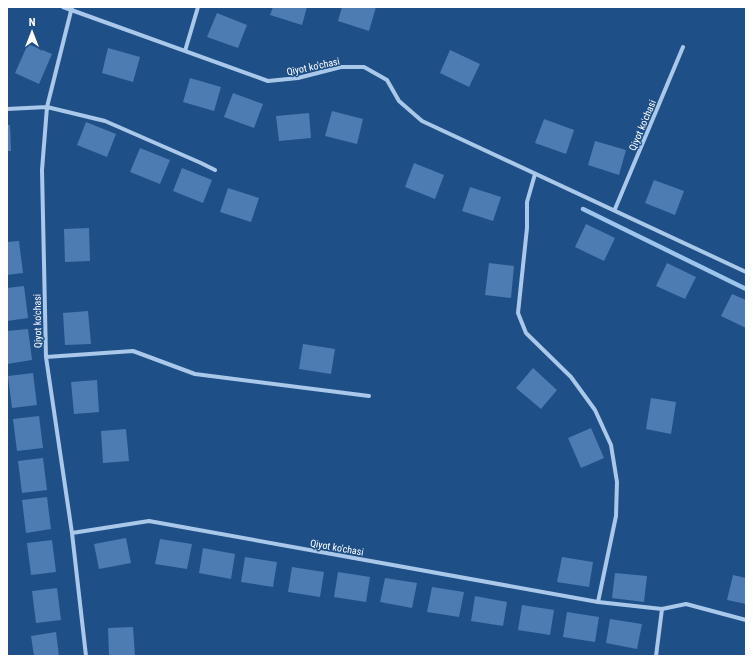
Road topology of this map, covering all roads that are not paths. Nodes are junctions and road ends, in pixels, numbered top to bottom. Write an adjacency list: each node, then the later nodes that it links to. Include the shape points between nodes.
1 (63, 7): 3 (street, Qiyot ko'chasi)
2 (198, 7): 5 (street)
3 (72, 9): 5 (street, Qiyot ko'chasi); 6 (street, Qiyot ko'chasi)
4 (683, 47): 10 (street, Qiyot ko'chasi)
5 (185, 51): 9 (street, Qiyot ko'chasi, via 268,81 298,78 341,67 364,67 387,80 399,101 422,121)
6 (47, 107): 7 (street); 8 (street, via 105,121); 12 (street, Qiyot ko'chasi, via 42,170)
7 (7, 109)
8 (215, 170)
9 (535, 174): 10 (street, Qiyot ko'chasi); 15 (street, via 527,202 527,228 518,313 526,333 571,377 595,410 611,445 617,482 616,516)
10 (615, 209): 11 (street, Qiyot ko'chasi)
11 (746, 272)
12 (46, 357): 13 (street, via 133,351 195,374); 14 (street, Qiyot ko'chasi)
13 (369, 396)
14 (72, 534): 15 (street, Qiyot ko'chasi, via 149,521); 18 (street, Qiyot ko'chasi)
15 (598, 602): 16 (street, Qiyot ko'chasi)
16 (662, 609): 17 (street, Qiyot ko'chasi, via 686,604); 19 (street)
17 (746, 620)
18 (86, 656)
19 (656, 656)

